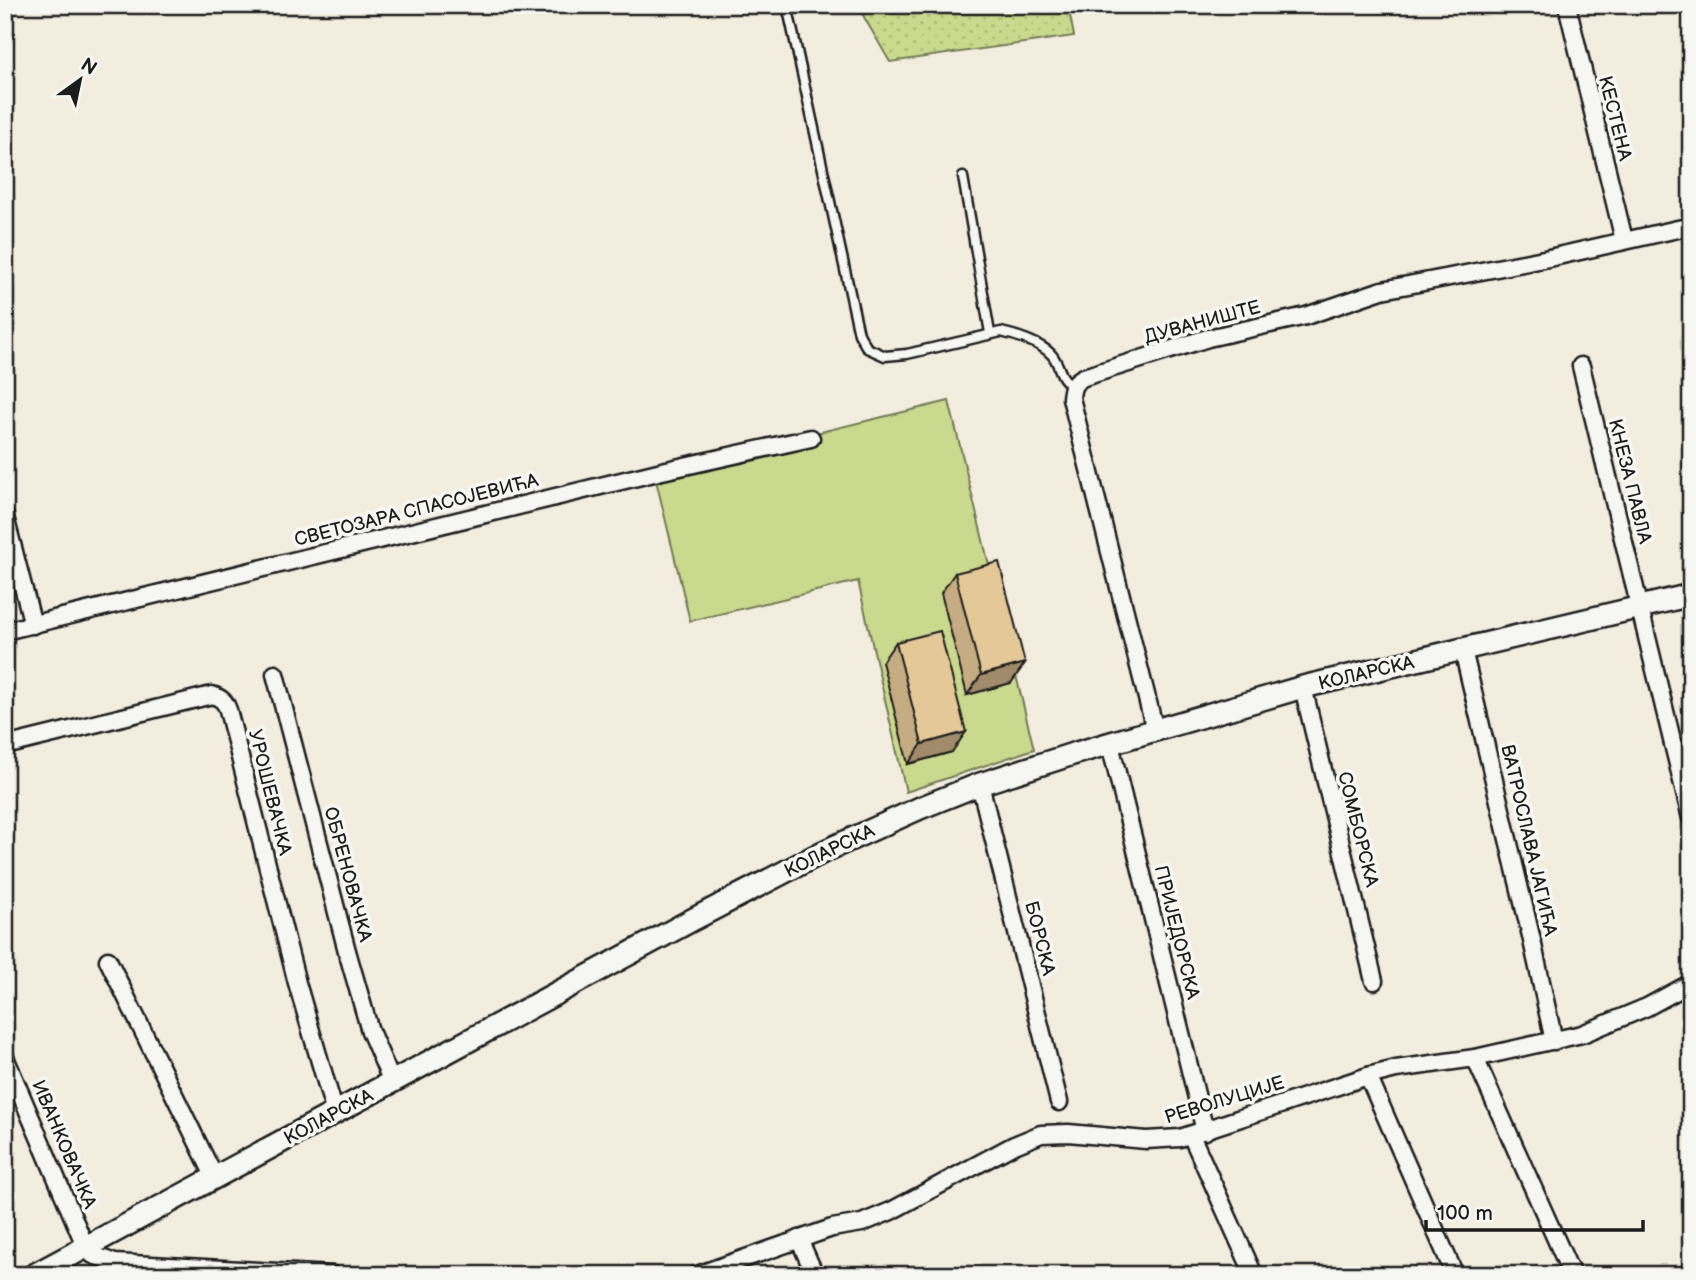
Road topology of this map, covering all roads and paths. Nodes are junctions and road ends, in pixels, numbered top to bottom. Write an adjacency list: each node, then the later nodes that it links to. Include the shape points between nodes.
1 (787, 5): 6 (lane, via 859,334 867,348 885,356 907,354)
2 (1567, 5): 5 (street, КЕСТЕНА)
3 (963, 177): 6 (lane)
4 (1691, 226): 5 (street, ДУВАНИШТЕ)
5 (1624, 240): 8 (street, ДУВАНИШТЕ, via 1382,290 1307,316 1208,338 1084,377)
6 (990, 333): 8 (lane, via 1014,334 1044,349)
7 (1581, 366): 12 (street, КНЕЗА ПАВЛА)
8 (1073, 385): 18 (street, via 1071,398)
9 (811, 438): 13 (street, СВЕТОЗАРА СПАСОЈЕВИЋА)
10 (5, 517): 13 (street)
11 (1691, 595): 12 (main road, КОЛАРСКА)
12 (1639, 607): 15 (main road, КОЛАРСКА); 22 (street, КНЕЗА ПАВЛА)
13 (33, 625): 14 (street, СВЕТОЗАРА СПАСОЈЕВИЋА)
14 (5, 631)
15 (1463, 650): 17 (main road, КОЛАРСКА); 26 (street, ВАТРОСЛАВА ЈАГИЋА)
16 (275, 674): 30 (street, ОБРЕНОВАЧКА, via 354,978)
17 (1303, 687): 18 (main road, КОЛАРСКА); 24 (street, СОМБОРСКА)
18 (1155, 730): 19 (main road, КОЛАРСКА)
19 (1110, 744): 21 (main road, КОЛАРСКА); 33 (street, ПРИЈЕДОРСКА)
20 (5, 746): 32 (street, УРОШЕВАЧКА, via 212,695 225,702)
21 (980, 784): 30 (main road, КОЛАРСКА, via 815,856); 31 (street, БОРСКА)
22 (1691, 818)
23 (108, 960): 34 (street)
24 (1374, 981)
25 (1691, 983): 26 (street, РЕВОЛУЦИЈЕ, via 1609,1023)
26 (1554, 1041): 28 (street, РЕВОЛУЦИЈЕ)
27 (5, 1057): 36 (street, ИВАНКОВАЧКА)
28 (1475, 1058): 29 (street, РЕВОЛУЦИЈЕ); 45 (street)
29 (1368, 1076): 33 (street, РЕВОЛУЦИЈЕ); 44 (street)
30 (392, 1082): 32 (main road, КОЛАРСКА)
31 (1059, 1102)
32 (335, 1113): 34 (main road, КОЛАРСКА)
33 (1198, 1133): 35 (street, РЕВОЛУЦИЈЕ, via 1156,1140 1041,1135 891,1211); 43 (street, ПРИЈЕДОРСКА)
34 (215, 1178): 36 (main road, КОЛАРСКА)
35 (799, 1239): 38 (street, РЕВОЛУЦИЈЕ); 42 (street)
36 (86, 1248): 37 (street, via 115,1263); 39 (main road, КОЛАРСКА)
37 (245, 1273): 40 (street)
38 (706, 1273)
39 (35, 1274)
40 (286, 1274): 41 (street)
41 (332, 1275)
42 (816, 1275)
43 (1254, 1275)
44 (1455, 1275)
45 (1572, 1275)

